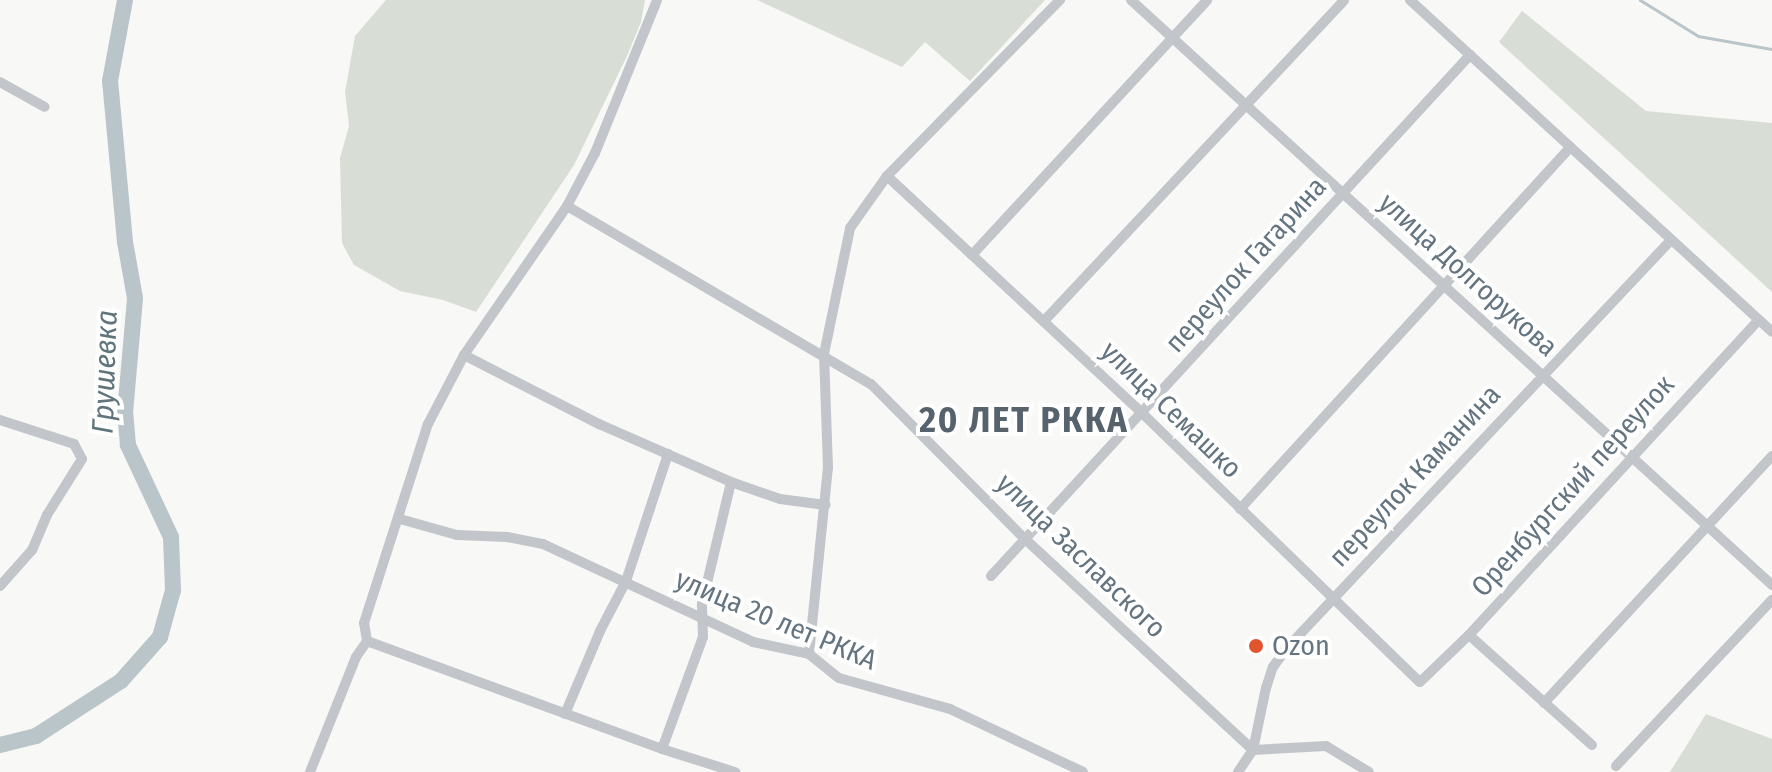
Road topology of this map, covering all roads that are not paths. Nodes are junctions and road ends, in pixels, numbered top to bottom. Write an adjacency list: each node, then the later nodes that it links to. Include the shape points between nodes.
1 (657, 0): 15 (street, via 595,153)
2 (1060, 0): 13 (street)
3 (1131, 0): 7 (street, улица Долгорукова)
4 (1207, 0): 7 (street)
5 (1344, 0): 10 (street)
6 (1410, 0): 8 (street)
7 (1172, 37): 10 (street, улица Долгорукова); 17 (street)
8 (1470, 55): 12 (street); 14 (street, переулок Гагарина)
9 (0, 82): 11 (street)
10 (1246, 105): 14 (street, улица Долгорукова); 20 (street)
11 (45, 107)
12 (1570, 147): 16 (street); 18 (street)
13 (887, 176): 17 (street, улица Семашко); 22 (street, via 850,228)
14 (1343, 194): 18 (street, улица Долгорукова); 25 (street, переулок Гагарина)
15 (567, 206): 22 (street, улица Заславского); 23 (street)
16 (1671, 240): 19 (street); 24 (street, переулок Каманина)
17 (972, 255): 20 (street, улица Семашко)
18 (1444, 286): 24 (street, улица Долгорукова); 32 (street)
19 (1759, 320): 21 (street); 29 (street, Оренбургский переулок)
20 (1044, 321): 25 (street, улица Семашко)
21 (1772, 332)
22 (824, 354): 31 (street); 35 (street, улица Заславского, via 871,384)
23 (464, 355): 27 (street); 33 (street, via 428,424)
24 (1543, 375): 29 (street, улица Долгорукова); 40 (street, переулок Каманина)
25 (1143, 414): 32 (street, улица Семашко); 35 (street, переулок Гагарина)
26 (0, 420): 39 (street, via 74,444 82,459 32,550)
27 (668, 454): 30 (street); 37 (street)
28 (1772, 456): 34 (street)
29 (1630, 457): 34 (street, улица Долгорукова); 43 (street, Оренбургский переулок)
30 (731, 482): 31 (street, via 780,499); 42 (street)
31 (826, 505): 45 (street)
32 (1240, 509): 40 (street, улица Семашко)
33 (400, 519): 37 (street, улица 20 лет РККА, via 457,535 543,544); 44 (street, via 364,623)
34 (1706, 525): 38 (street, улица Долгорукова); 47 (street)
35 (1024, 538): 36 (street, переулок Гагарина); 51 (street, улица Заславского)
36 (991, 576)
37 (626, 581): 42 (street, улица 20 лет РККА); 48 (street)
38 (1772, 585)
39 (0, 586)
40 (1332, 600): 46 (street, улица Семашко); 51 (street, переулок Каманина, via 1273,667)
41 (1772, 600): 52 (street)
42 (703, 619): 45 (street, улица 20 лет РККА, via 753,642); 50 (street, via 703,637)
43 (1469, 635): 46 (street, Оренбургский переулок); 47 (street)
44 (367, 641): 48 (street); 53 (street)
45 (809, 654): 55 (street, улица 20 лет РККА, via 839,678 950,709)
46 (1420, 682)
47 (1544, 703): 49 (street)
48 (565, 714): 50 (street)
49 (1592, 745)
50 (662, 749): 54 (street)
51 (1253, 750): 56 (street, переулок Каманина); 57 (street, via 1326,746)
52 (1616, 766)
53 (310, 772)
54 (735, 772)
55 (1083, 772)
56 (1238, 772)
57 (1369, 772)

